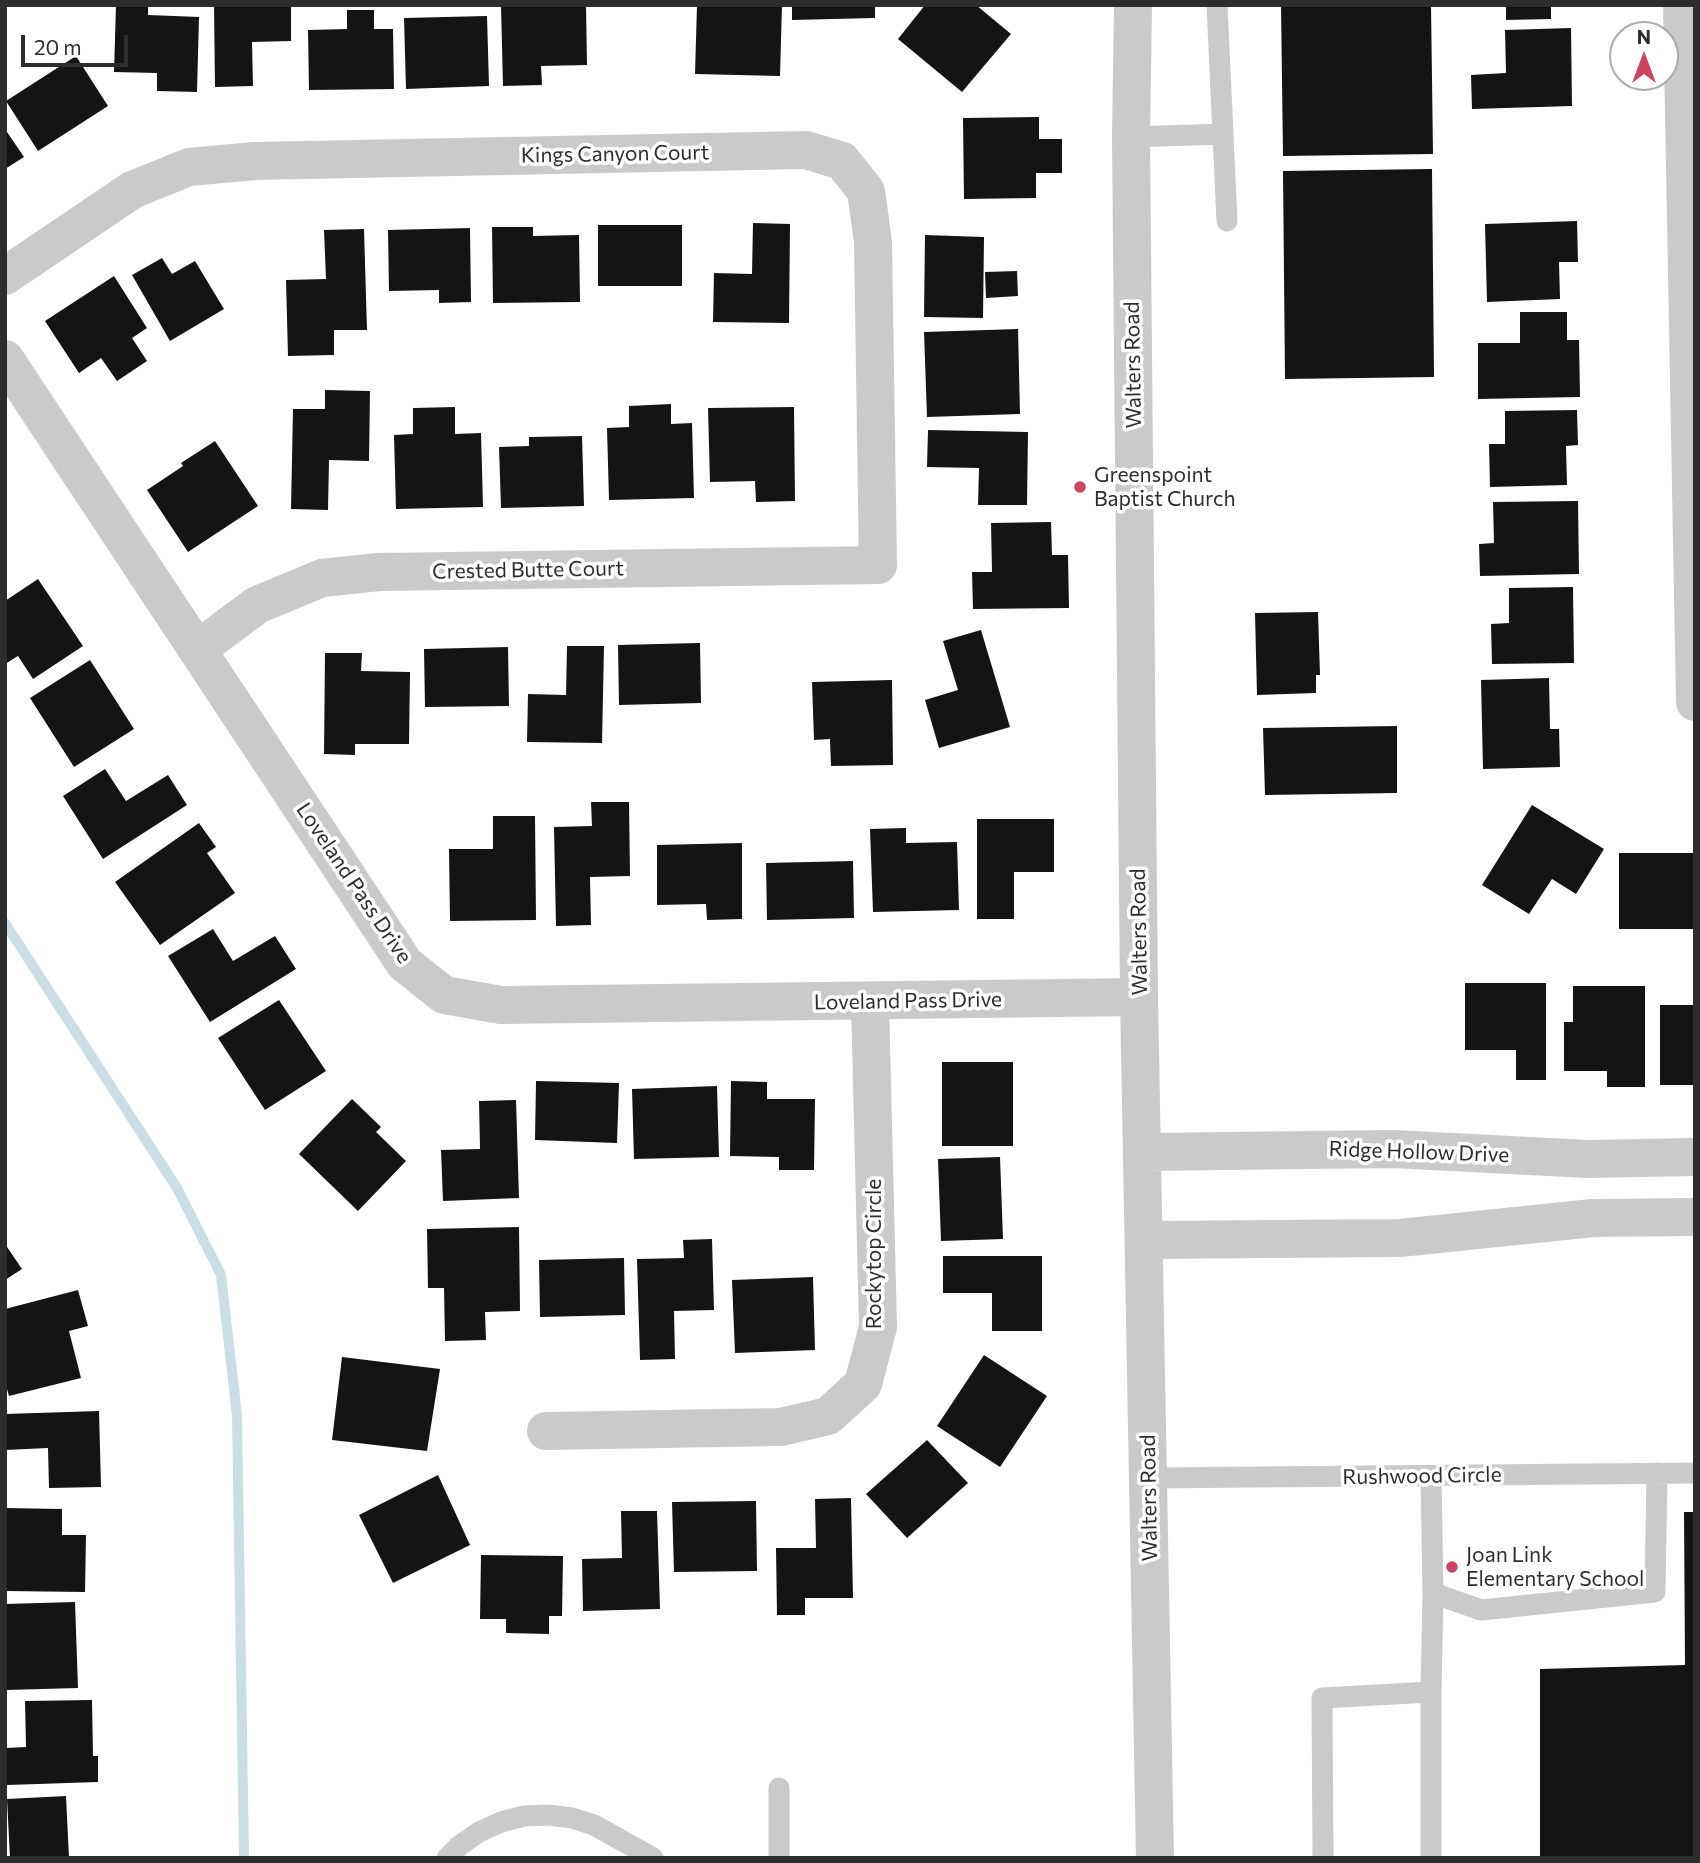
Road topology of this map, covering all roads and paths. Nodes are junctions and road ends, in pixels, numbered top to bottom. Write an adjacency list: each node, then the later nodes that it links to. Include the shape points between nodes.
1 (1133, 5): 5 (street, Walters Road)
2 (1217, 5): 4 (lane)
3 (1682, 5): 11 (street)
4 (1223, 134): 5 (lane); 6 (lane)
5 (1131, 137): 12 (street, Walters Road)
6 (1227, 221)
7 (5, 276): 9 (street, Kings Canyon Court, via 132,190 189,167 255,161 806,150 842,162 866,191 873,242)
8 (5, 359): 10 (street, Loveland Pass Drive)
9 (878, 565): 10 (street, Crested Butte Court, via 379,572 322,578 257,605)
10 (198, 649): 13 (street, Loveland Pass Drive, via 405,964 444,995 501,1005)
11 (1695, 702)
12 (1139, 997): 13 (street, Loveland Pass Drive); 14 (street, Walters Road)
13 (870, 1002): 18 (street, Rockytop Circle, via 878,1327 863,1384 828,1416 781,1427)
14 (1143, 1152): 15 (street, Ridge Hollow Drive, via 1393,1149 1588,1158); 17 (street, Walters Road)
15 (1695, 1157)
16 (1695, 1217): 17 (street, via 1593,1218 1400,1238)
17 (1145, 1240): 22 (street, Walters Road)
18 (547, 1431)
19 (1657, 1472): 20 (lane, Rushwood Circle); 21 (lane, Rushwood Circle); 23 (lane, via 1656,1592 1481,1610)
20 (1695, 1473)
21 (1431, 1476): 22 (lane, Rushwood Circle); 23 (lane)
22 (1149, 1478): 29 (street, Walters Road)
23 (1433, 1593): 24 (lane)
24 (1431, 1692): 30 (lane, via 1322,1699); 31 (lane)
25 (779, 1788): 28 (lane)
26 (447, 1858): 27 (lane, via 479,1832 501,1822 548,1815 594,1825)
27 (653, 1858)
28 (779, 1858)
29 (1155, 1858)
30 (1323, 1858)
31 (1432, 1858)

